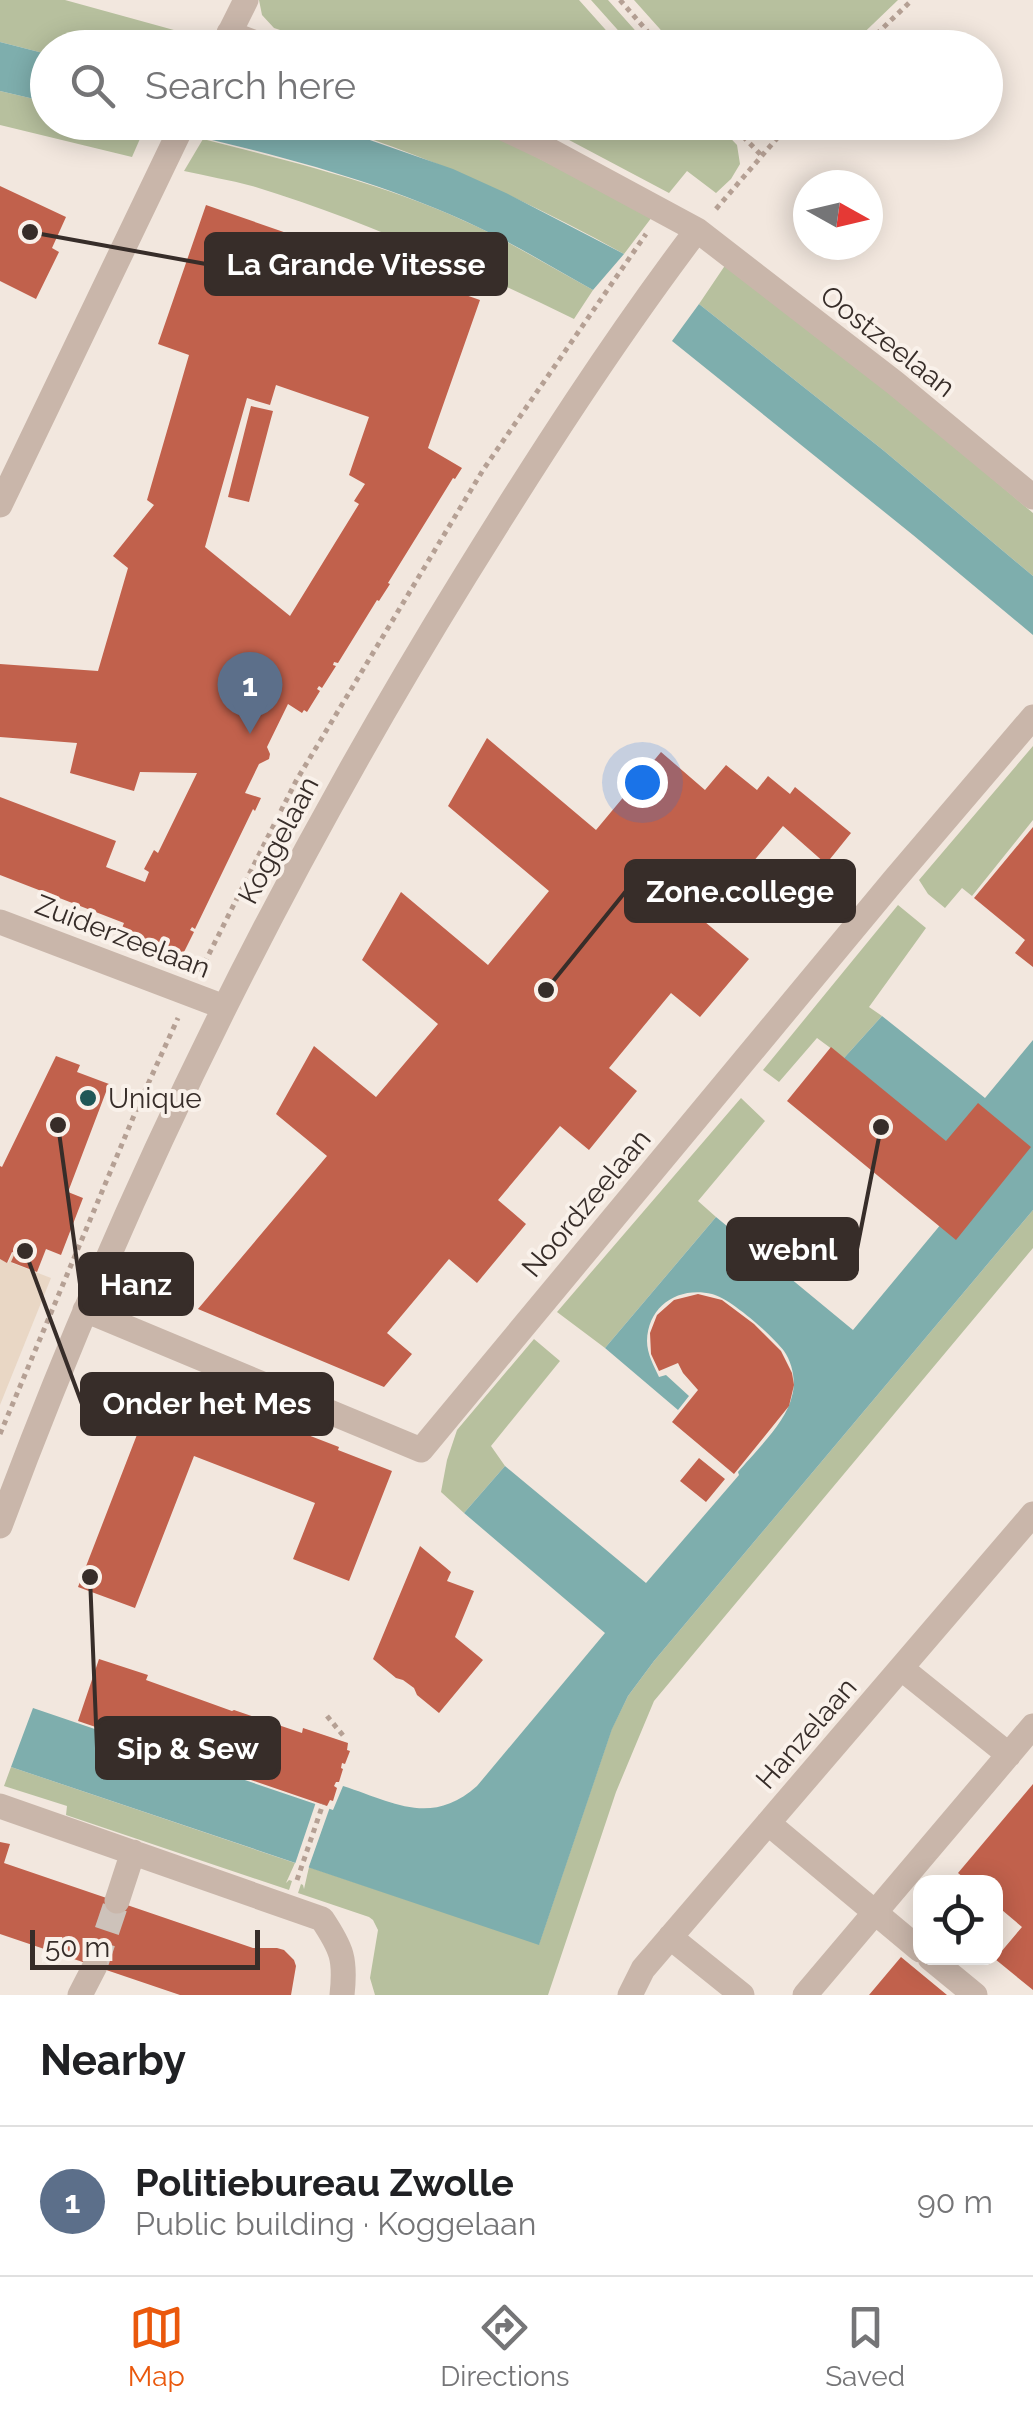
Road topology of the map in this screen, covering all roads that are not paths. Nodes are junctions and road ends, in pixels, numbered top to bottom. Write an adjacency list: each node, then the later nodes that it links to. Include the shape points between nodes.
1 (246, 0): 2 (street)
2 (231, 30)
3 (176, 140): 7 (street)
4 (528, 140): 5 (street, Oostzeelaan)
5 (697, 230): 6 (street, Oostzeelaan); 10 (street, Koggelaan, via 530,471 407,670)
6 (1033, 498)
7 (0, 505)
8 (1033, 717): 11 (street, Noordzeelaan, via 421,1450)
9 (0, 922): 10 (street, Zuiderzeelaan)
10 (224, 1006): 11 (street, Koggelaan)
11 (85, 1310): 12 (street, Koggelaan)
12 (6, 1492): 14 (street, Koggelaan)
13 (1033, 1514): 15 (street, Hanzelaan)
14 (0, 1526)
15 (901, 1668): 17 (street); 19 (street, Hanzelaan)
16 (1033, 1726): 17 (street)
17 (1008, 1755): 22 (street)
18 (0, 1806): 20 (street)
19 (768, 1823): 22 (street); 23 (street, Hanzelaan)
20 (134, 1852): 21 (street); 29 (street, via 322,1919 342,1956)
21 (117, 1901)
22 (875, 1912): 24 (street); 33 (street)
23 (670, 1937): 27 (street, Hanzelaan); 32 (street)
24 (913, 1944)
25 (939, 1965): 34 (street)
26 (95, 1966): 28 (street)
27 (642, 1969): 30 (street, Hanzelaan); 31 (street)
28 (80, 1995)
29 (342, 1995)
30 (630, 1995)
31 (638, 1995)
32 (742, 1995)
33 (805, 1995)
34 (975, 1995)

